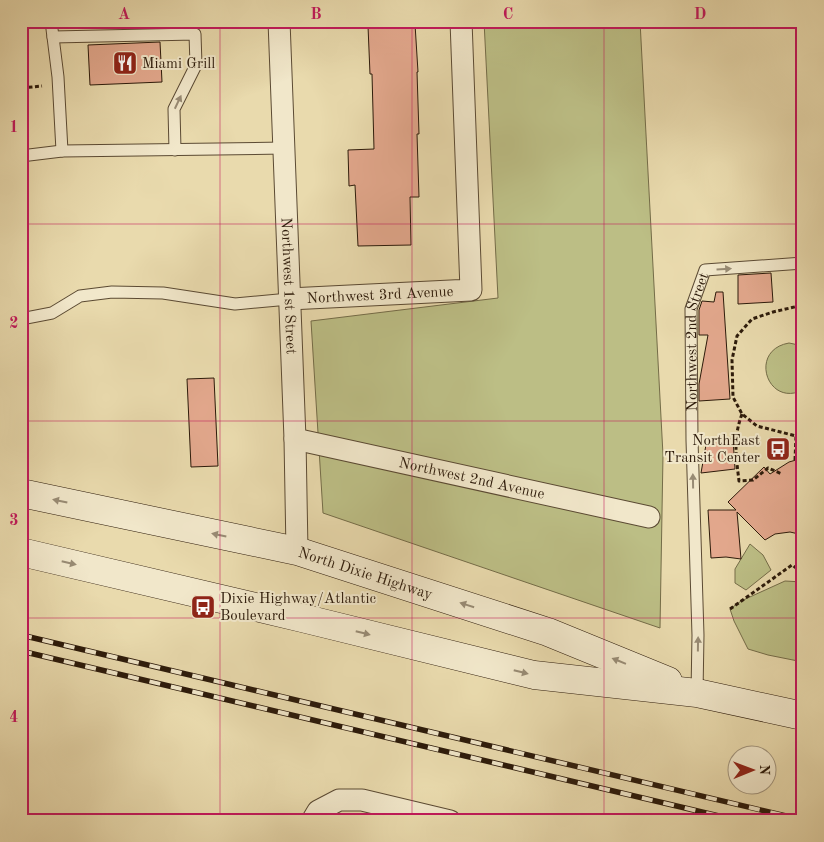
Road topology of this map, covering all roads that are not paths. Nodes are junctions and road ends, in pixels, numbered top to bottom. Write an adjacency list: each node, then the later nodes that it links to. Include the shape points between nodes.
1 (50, 21): 4 (lane)
2 (280, 21): 5 (street, Northwest 1st Street)
3 (462, 21): 10 (street, Northwest 3rd Avenue, via 471,290)
4 (53, 37): 6 (lane, one-way to 4, via 174,109 196,65 195,34); 7 (lane)
5 (284, 148): 6 (lane); 10 (street, Northwest 1st Street)
6 (175, 150): 7 (lane)
7 (62, 152): 8 (lane)
8 (21, 156)
9 (803, 263): 17 (lane, Northwest 2nd Street, one-way to 9, via 691,309 705,270)
10 (289, 299): 11 (lane, via 235,304 163,293 112,292 80,296 52,314); 12 (street, Northwest 1st Street)
11 (21, 319)
12 (295, 439): 14 (street, Northwest 2nd Avenue); 15 (street, Northwest 1st Street)
13 (21, 493): 15 (main road, North Dixie Highway, one-way to 13)
14 (649, 517)
15 (297, 551): 17 (main road, North Dixie Highway, one-way to 15, via 548,632)
16 (21, 552): 17 (main road, North Dixie Highway, one-way to 17, via 534,675)
17 (697, 692): 18 (main road, North Dixie Highway)
18 (803, 716)
19 (315, 816): 20 (street, via 339,800 362,800)
20 (450, 821)

